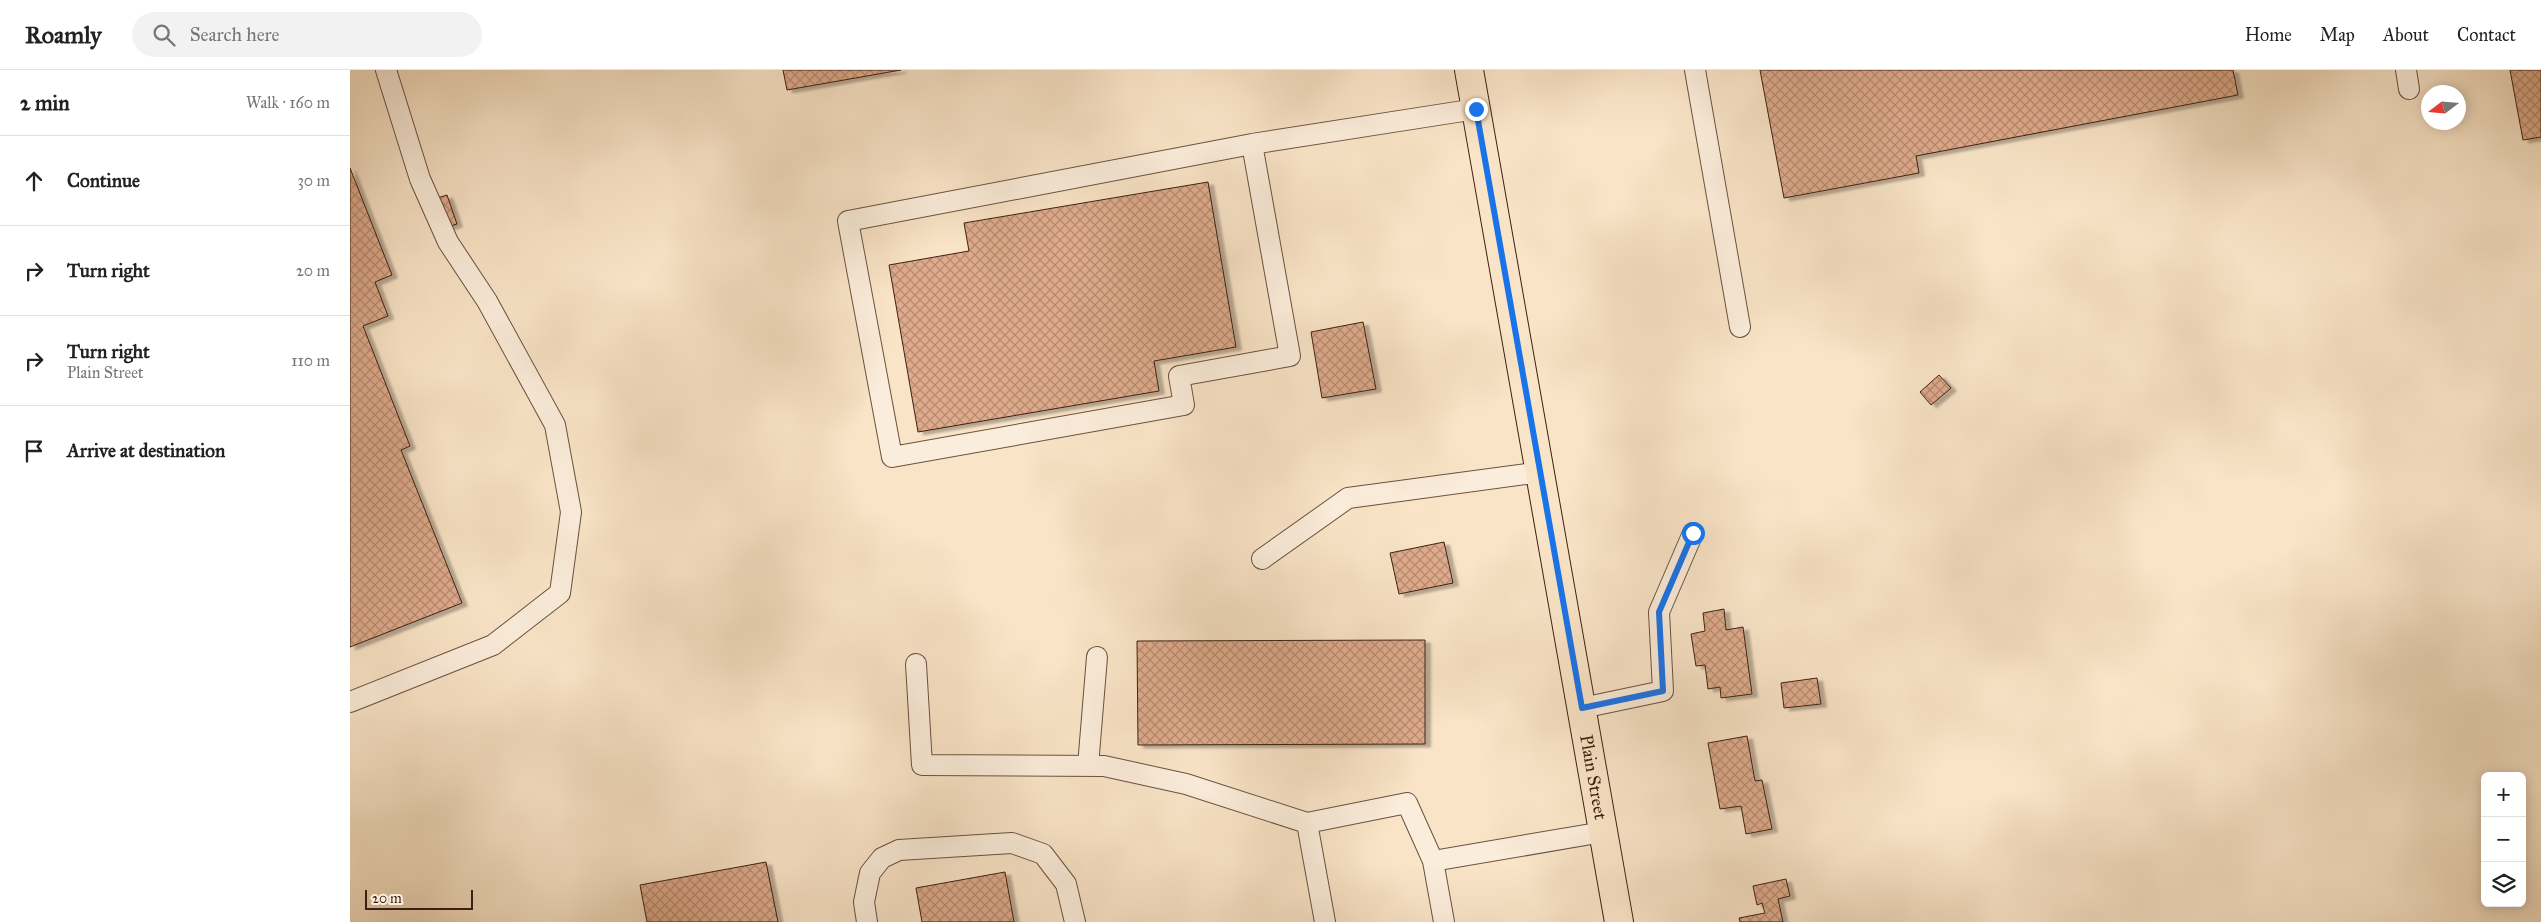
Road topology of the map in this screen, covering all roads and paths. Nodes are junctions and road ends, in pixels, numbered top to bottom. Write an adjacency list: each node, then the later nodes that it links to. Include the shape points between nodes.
1 (386, 70): 12 (lane, via 420,179 448,242 487,301 555,425 571,512 560,592 493,646)
2 (1469, 70): 4 (main road, Plain Street)
3 (1694, 70): 6 (lane)
4 (1476, 109): 5 (lane); 7 (main road, Plain Street)
5 (1252, 144): 5 (lane, via 848,221 892,457 1184,405 1179,376 1290,356)
6 (1740, 327)
7 (1541, 472): 9 (lane, via 1348,498); 13 (main road, Plain Street)
8 (1693, 533): 13 (lane, via 1659,612 1663,691)
9 (1262, 559)
10 (1097, 656): 14 (lane)
11 (916, 664): 14 (lane, via 922,765)
12 (350, 702)
13 (1582, 708): 16 (main road, Plain Street)
14 (1088, 766): 15 (lane, via 1104,766 1186,784)
15 (1307, 823): 17 (lane, via 1406,803); 20 (lane)
16 (1603, 832): 17 (lane); 22 (main road, Plain Street)
17 (1433, 862): 21 (lane)
18 (867, 922): 19 (lane, via 864,902 870,873 882,858 899,850 1012,842 1043,854 1066,884)
19 (1075, 922)
20 (1325, 922)
21 (1444, 922)
22 (1620, 922)

